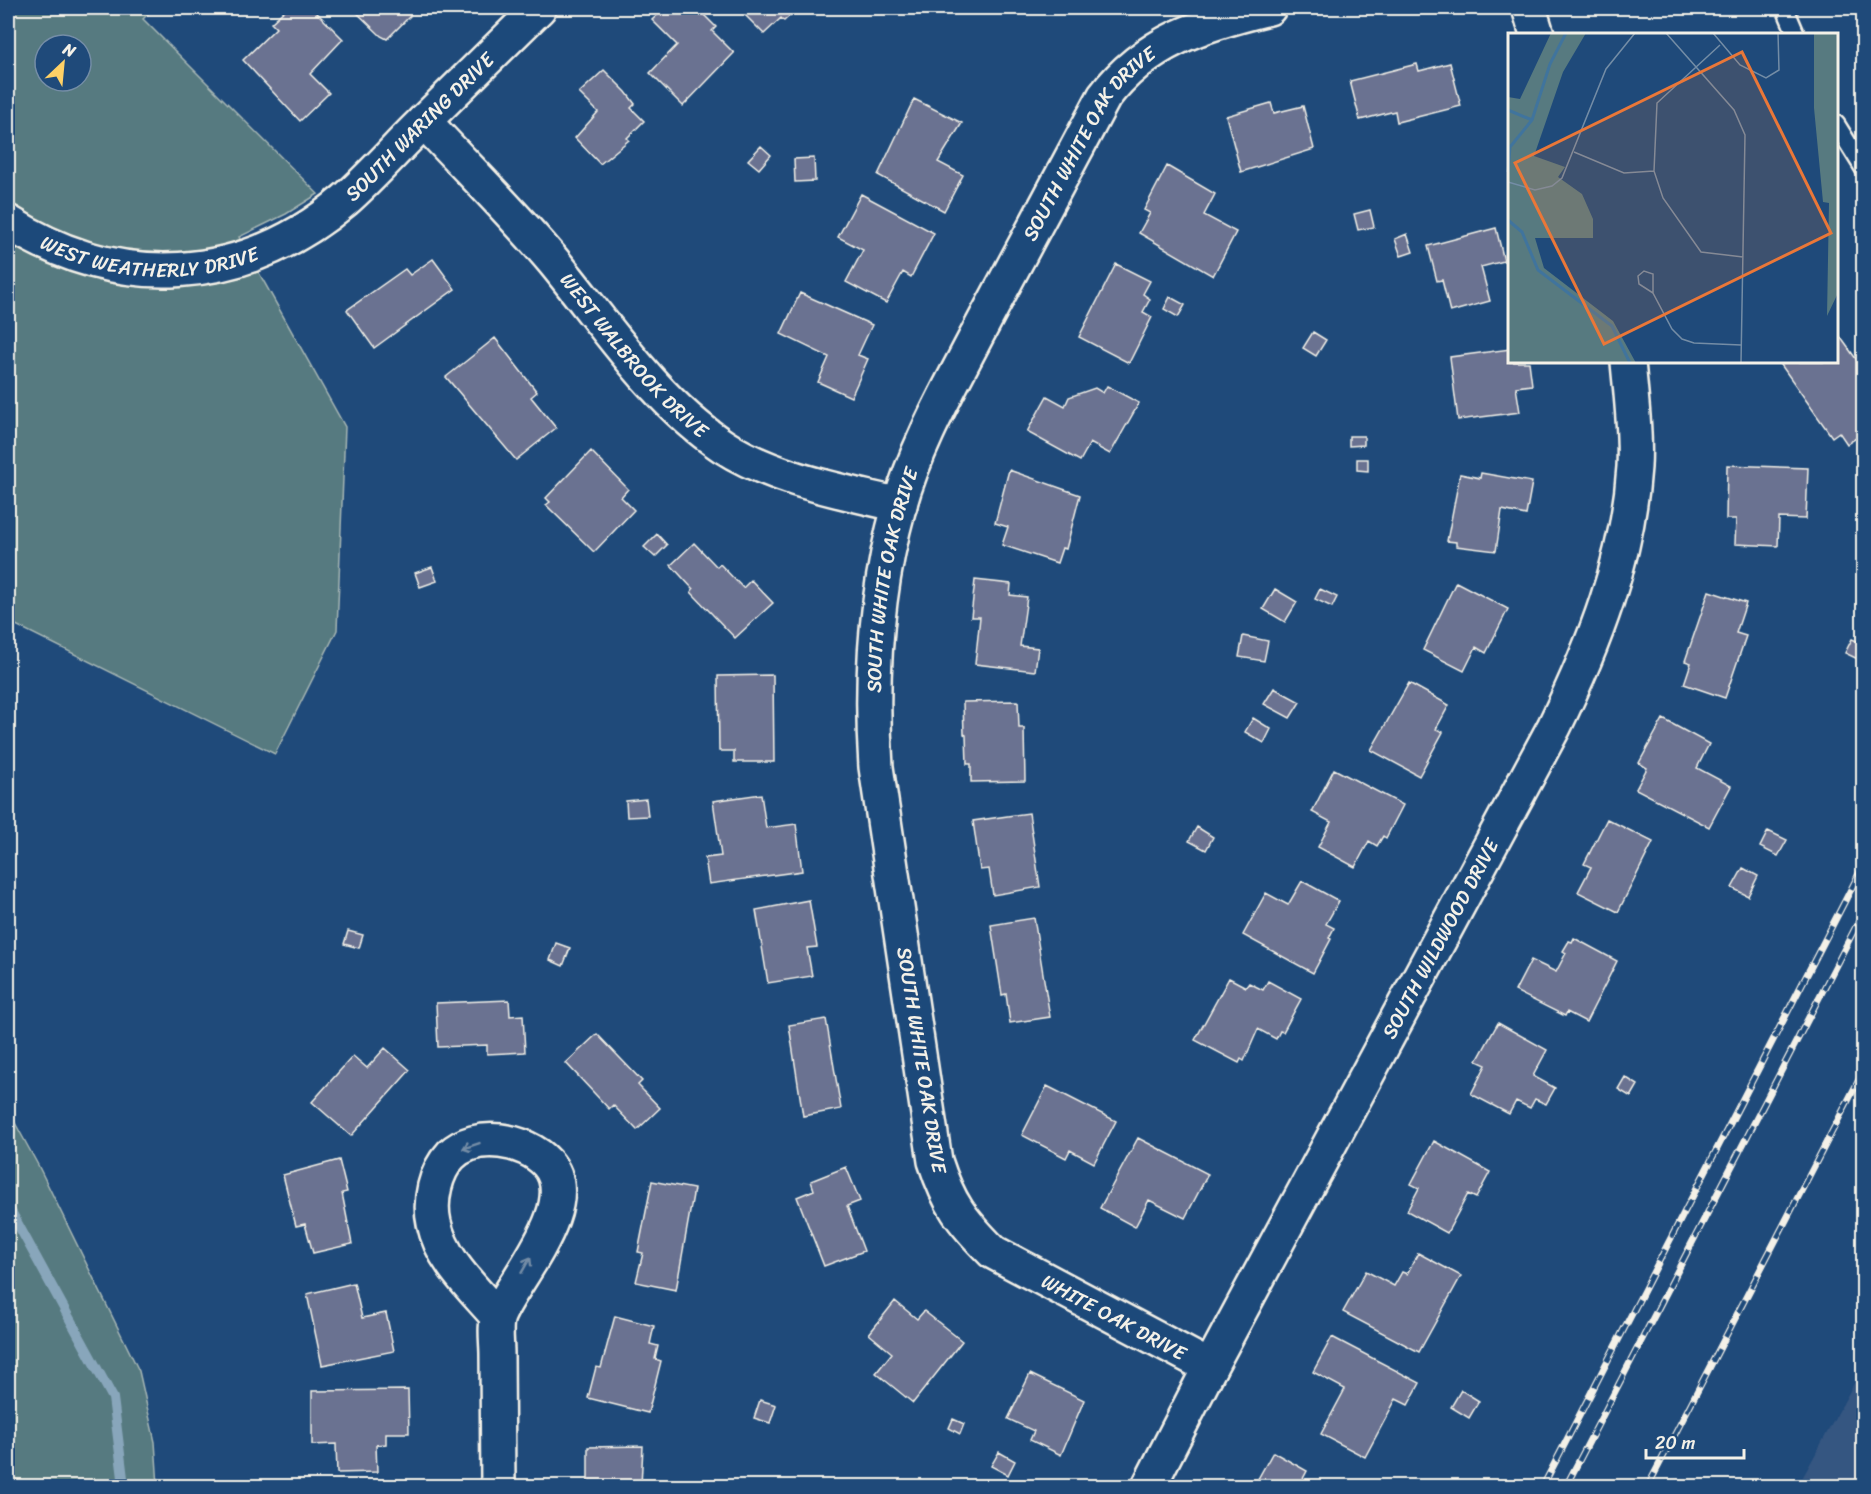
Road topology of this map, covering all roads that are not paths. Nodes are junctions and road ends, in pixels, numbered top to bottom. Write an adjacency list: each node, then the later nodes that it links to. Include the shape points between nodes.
1 (539, 8): 7 (street, SOUTH WARING DRIVE)
2 (1269, 8): 13 (street, SOUTH WHITE OAK DRIVE, via 1230,17 1165,43 1135,62 1104,97 935,416)
3 (1529, 8): 5 (street)
4 (1785, 8): 6 (lane)
5 (1537, 33)
6 (1796, 33)
7 (424, 121): 11 (street, SOUTH WARING DRIVE, via 344,200); 13 (street, WEST WALBROOK DRIVE, via 551,259 688,420 724,447 764,466 814,484)
8 (1838, 127): 9 (lane)
9 (1863, 169)
10 (8, 222): 11 (street, WEST WEATHERLY DRIVE, via 44,243 86,259 168,272 228,264)
11 (292, 235)
12 (1628, 363): 16 (street, SOUTH WILDWOOD DRIVE, via 1634,465 1630,507 1616,571 1586,660 1554,727)
13 (900, 505): 14 (street, SOUTH WHITE OAK DRIVE, via 876,625 873,714 876,767 935,1161 947,1196 968,1227 993,1252)
14 (1017, 1267): 16 (street, WHITE OAK DRIVE)
15 (497, 1316): 15 (street, one-way to 15, via 550,1224 558,1191 556,1178 547,1164 532,1152 502,1141 468,1146 452,1155 434,1188 431,1205 439,1241 450,1261); 17 (street)
16 (1210, 1367): 18 (street, SOUTH WILDWOOD DRIVE)
17 (498, 1486)
18 (1149, 1486)

